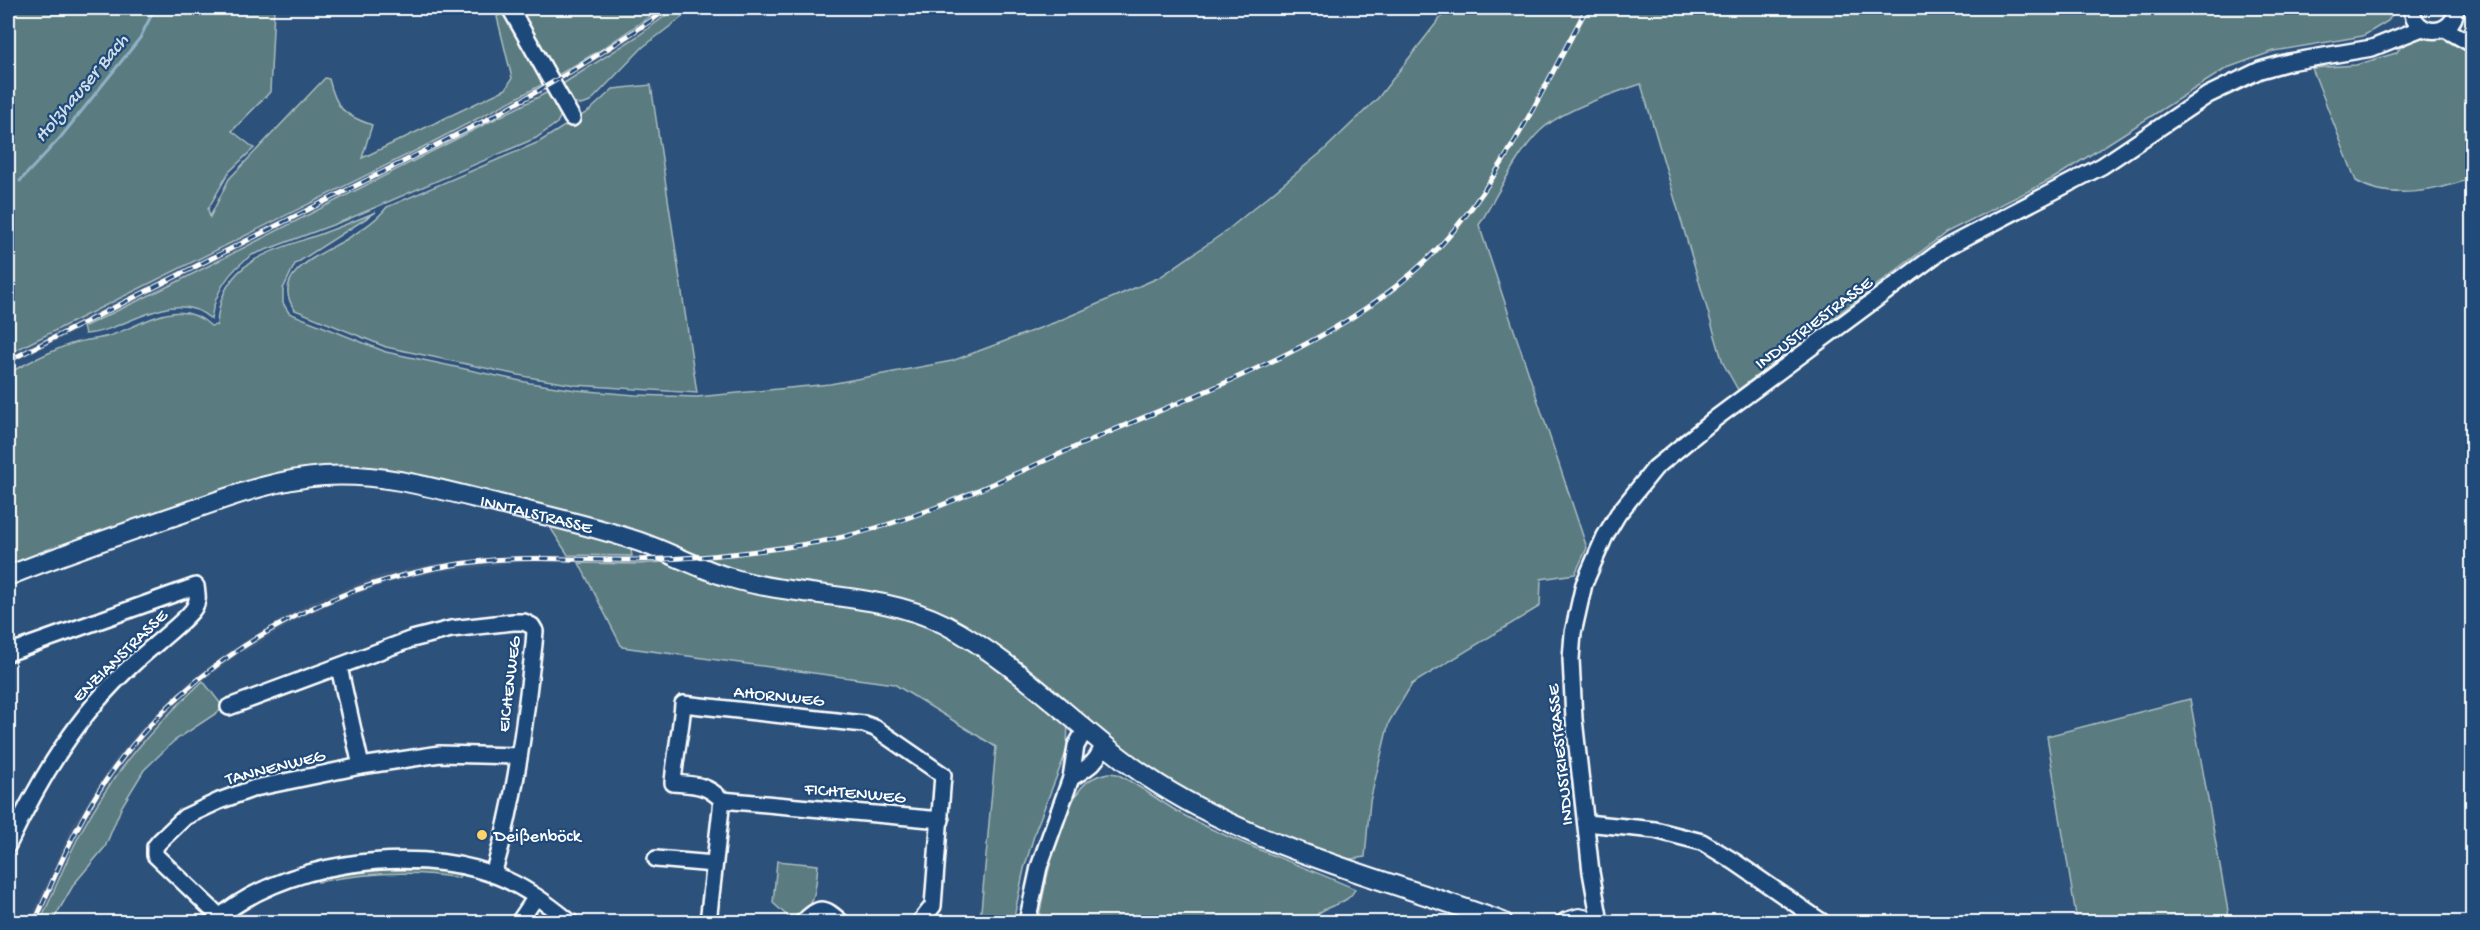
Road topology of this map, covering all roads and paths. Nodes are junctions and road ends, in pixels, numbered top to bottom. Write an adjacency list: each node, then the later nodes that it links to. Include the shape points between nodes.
1 (510, 8): 8 (street)
2 (2412, 11): 4 (street); 6 (street)
3 (2454, 14): 4 (street, via 2433,32); 5 (street); 7 (street)
4 (2422, 28): 6 (street, INDUSTRIESTRASSE)
5 (2472, 39)
6 (2385, 43): 22 (street, INDUSTRIESTRASSE, via 2260,70 2208,94 2102,166 1945,248 1655,468 1605,536 1578,607 1571,690)
7 (2472, 44)
8 (572, 118)
9 (8, 576): 13 (main road, INNTALSTRASSE, via 262,487 311,477 369,477 590,526 706,570 756,584 909,609 979,644)
10 (8, 653): 23 (street, ENZIANSTRASSE, via 196,586 198,600 191,612 116,681 75,728)
11 (339, 667): 12 (street, EICHENWEG); 15 (street, EICHENWEG, via 432,634 487,625 529,624 535,631); 18 (street)
12 (229, 707)
13 (1085, 730): 14 (main road, INNTALSTRASSE); 19 (street, via 1076,746)
14 (1103, 743): 16 (main road, INNTALSTRASSE); 17 (street)
15 (519, 756): 18 (street, TANNENWEG, via 440,754); 28 (street, EICHENWEG, via 512,807)
16 (1126, 761): 17 (street); 39 (main road, INNTALSTRASSE, via 1198,807 1242,829)
17 (1093, 764): 19 (street)
18 (361, 766): 30 (street, TANNENWEG, via 245,791 185,817 159,842 155,855)
19 (1071, 777): 38 (street, via 1039,867)
20 (722, 800): 21 (street, FICHTENWEG); 21 (street, AHORNWEG, via 700,785 673,783 683,704 875,728 944,775); 26 (street)
21 (940, 820): 37 (street, via 933,906)
22 (1586, 823): 27 (street, INDUSTRIESTRASSE); 41 (street, via 1654,830 1702,842)
23 (11, 828): 24 (street, ENZIANSTRASSE)
24 (8, 845)
25 (656, 860): 26 (street)
26 (714, 864): 34 (street)
27 (1592, 872): 31 (street, INDUSTRIESTRASSE, via 1587,904); 40 (street, INDUSTRIESTRASSE)
28 (493, 874): 29 (street); 30 (street, via 424,862 325,868 276,884)
29 (536, 897): 32 (street); 33 (street)
30 (217, 920)
31 (1572, 920): 40 (main road)
32 (519, 922)
33 (570, 922)
34 (708, 922)
35 (803, 922): 36 (street, via 822,909)
36 (841, 922)
37 (920, 922)
38 (1027, 922)
39 (1503, 922)
40 (1599, 922)
41 (1822, 922)

